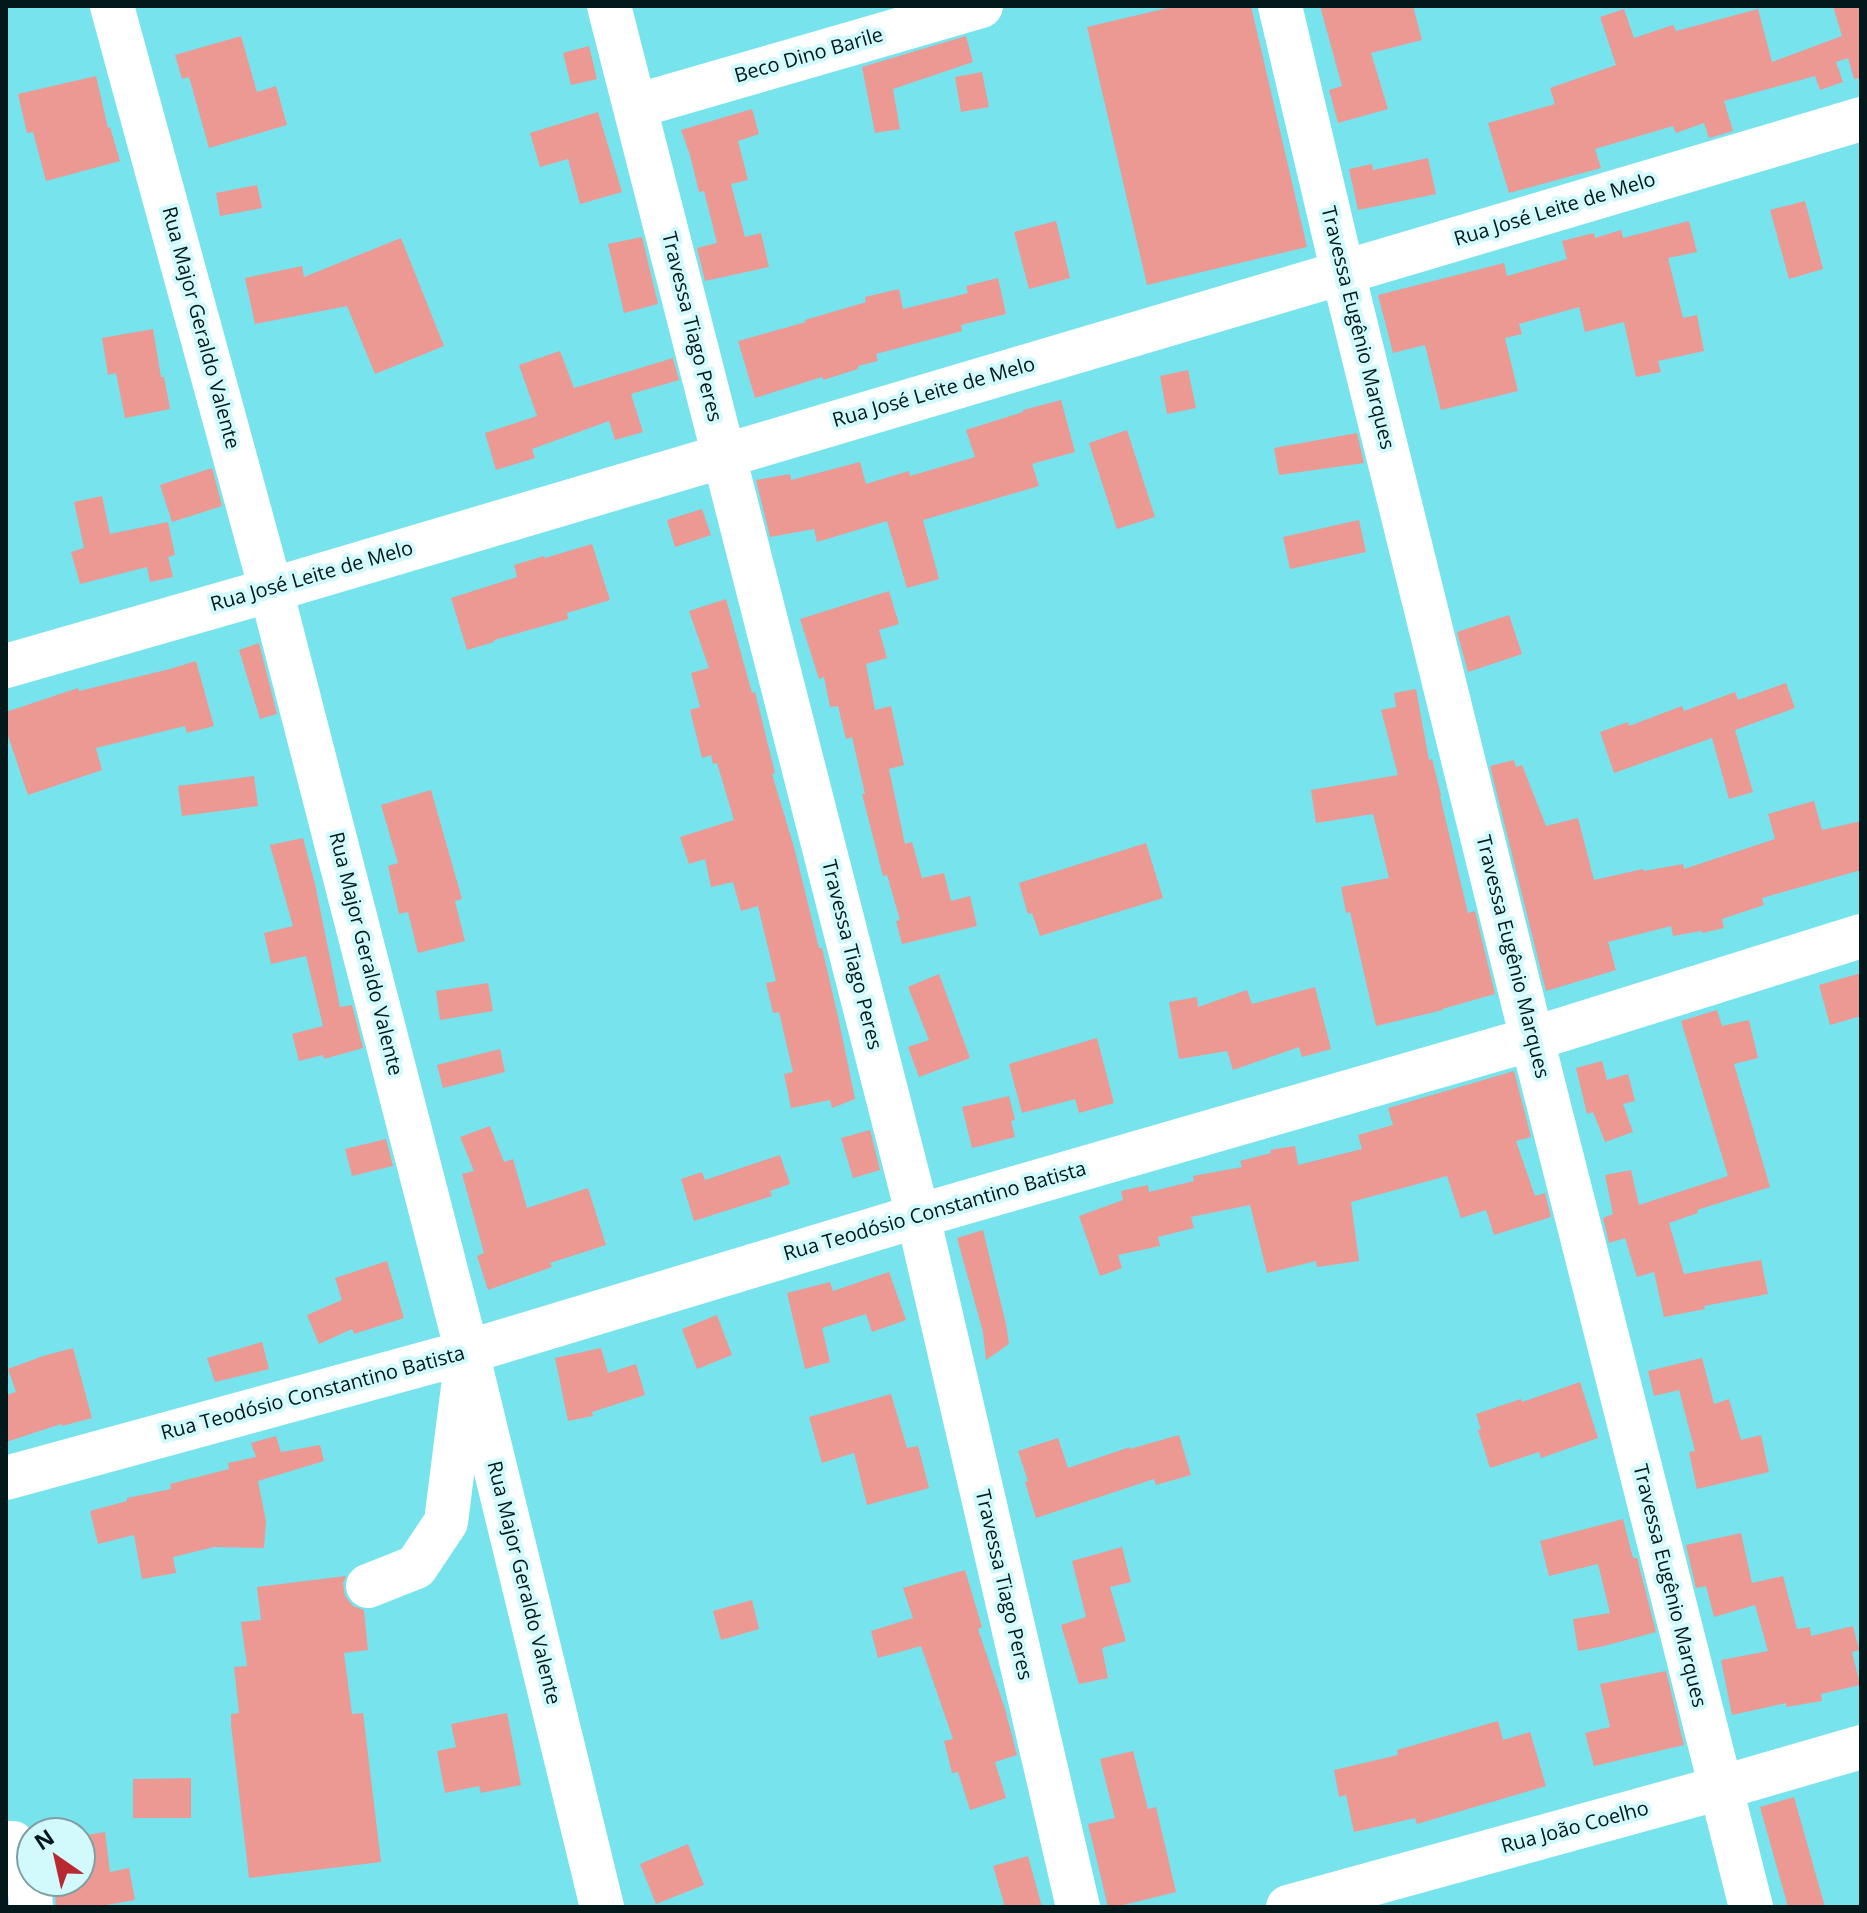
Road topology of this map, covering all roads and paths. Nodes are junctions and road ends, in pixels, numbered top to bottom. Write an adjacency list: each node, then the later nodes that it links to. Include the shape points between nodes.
1 (112, 6): 9 (street, Rua Major Geraldo Valente)
2 (609, 6): 5 (street, Travessa Tiago Peres)
3 (981, 6): 5 (street, Beco Dino Barile)
4 (1280, 6): 7 (street, Travessa Eugênio Marques)
5 (636, 106): 8 (street, Travessa Tiago Peres)
6 (1861, 119): 7 (street, Rua José Leite de Melo)
7 (1343, 273): 8 (street, Rua José Leite de Melo); 12 (street, Travessa Eugênio Marques)
8 (723, 455): 9 (street, Rua José Leite de Melo); 13 (street, Travessa Tiago Peres)
9 (271, 590): 10 (street, Rua José Leite de Melo); 14 (street, Rua Major Geraldo Valente)
10 (6, 666)
11 (1861, 936): 12 (street, Rua Teodósio Constantino Batista)
12 (1532, 1039): 13 (street, Rua Teodósio Constantino Batista); 18 (street, Travessa Eugênio Marques)
13 (918, 1216): 14 (street, Rua Teodósio Constantino Batista); 22 (street, Travessa Tiago Peres)
14 (467, 1352): 15 (street, Rua Teodósio Constantino Batista); 16 (street, via 446,1522 416,1567); 21 (street, Rua Major Geraldo Valente)
15 (6, 1478)
16 (368, 1586)
17 (1861, 1747): 18 (street, Rua João Coelho)
18 (1720, 1788): 23 (street, Rua João Coelho); 24 (street, Travessa Eugênio Marques)
19 (6, 1843): 20 (street, via 13,1843 28,1865)
20 (31, 1907)
21 (602, 1907)
22 (1078, 1907)
23 (1288, 1907)
24 (1751, 1907)

